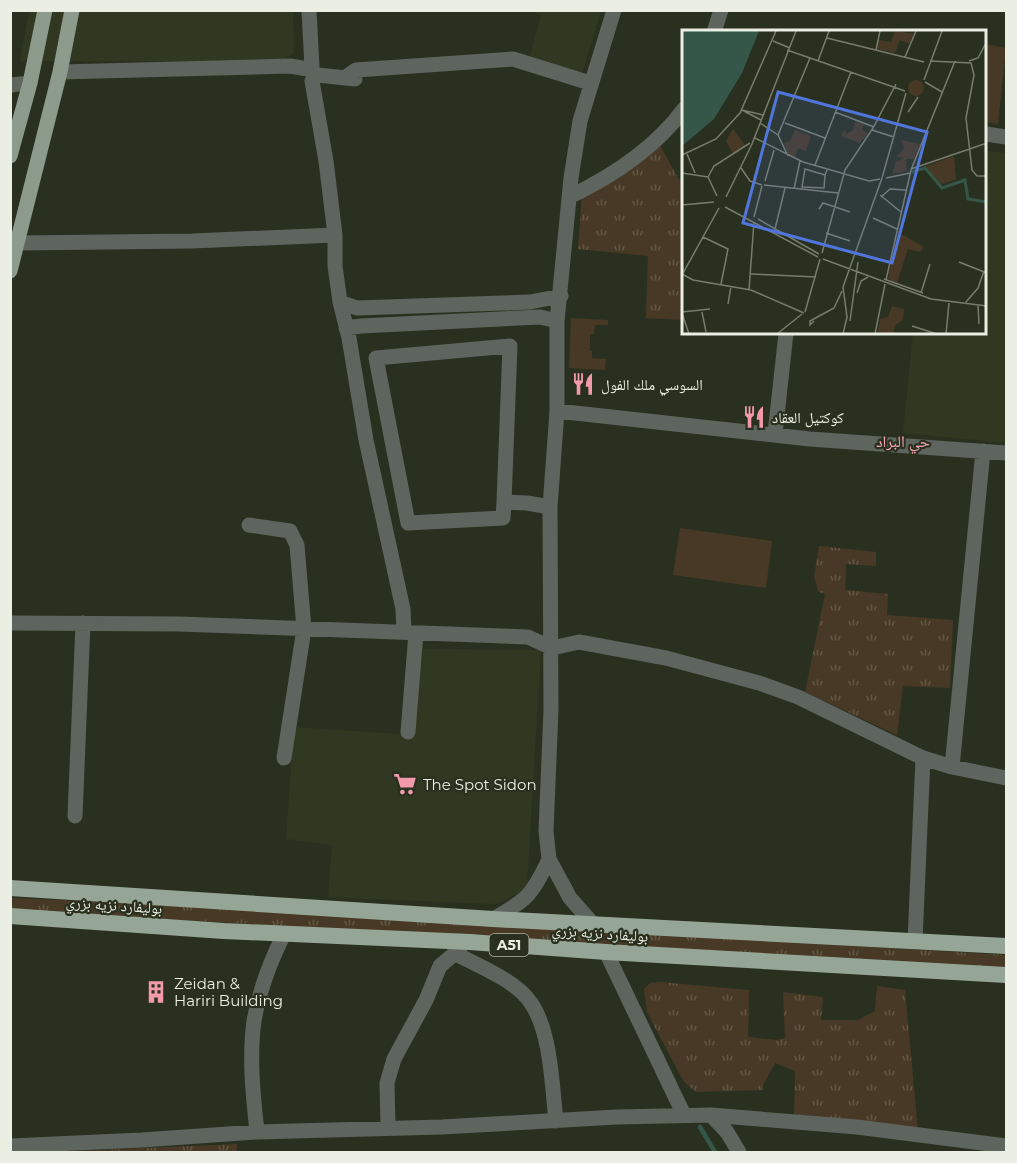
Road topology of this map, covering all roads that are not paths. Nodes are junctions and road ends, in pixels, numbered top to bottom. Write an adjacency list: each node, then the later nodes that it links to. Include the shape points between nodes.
1 (45, 10): 9 (main road)
2 (72, 10): 7 (main road)
3 (309, 10): 8 (street)
4 (614, 10): 10 (street)
5 (722, 10): 6 (street)
6 (715, 30)
7 (60, 72): 8 (street, via 290,66); 18 (main road)
8 (312, 73): 10 (street, via 354,80 528,65); 17 (street)
9 (30, 83): 11 (street); 15 (main road)
10 (590, 83): 16 (street, via 579,121)
11 (10, 85)
12 (682, 111): 16 (street, via 652,146)
13 (987, 134): 14 (street)
14 (1006, 136)
15 (10, 156)
16 (569, 197): 20 (street)
17 (335, 235): 18 (street); 21 (street)
18 (18, 243): 19 (main road)
19 (10, 272)
20 (561, 296): 21 (street, via 530,302 357,308); 22 (street)
21 (340, 302): 23 (street)
22 (558, 321): 23 (street, via 540,317); 25 (street)
23 (346, 328): 35 (street, via 366,440)
24 (786, 334): 26 (street)
25 (557, 411): 26 (street); 30 (street)
26 (775, 434): 27 (street)
27 (983, 451): 28 (street); 40 (street)
28 (1006, 453)
29 (504, 502): 29 (street, via 510,346 376,358 408,523 503,518); 30 (street)
30 (550, 507): 36 (street)
31 (249, 525): 34 (street, via 290,531 294,537)
32 (10, 623): 33 (street)
33 (83, 623): 34 (street); 42 (street)
34 (304, 629): 35 (street); 39 (street)
35 (410, 632): 36 (street, via 528,637); 37 (street)
36 (552, 648): 38 (street, via 579,642 666,658 759,682); 43 (street, via 546,831)
37 (408, 732)
38 (923, 758): 40 (street); 49 (street)
39 (284, 759)
40 (952, 767): 41 (street)
41 (1006, 778)
42 (75, 816)
43 (549, 859): 46 (street, via 525,900); 47 (street, via 570,898)
44 (10, 888): 46 (highway, بوليفارد نزيه بزري / A51)
45 (10, 916): 48 (highway, بوليفارد نزيه بزري / A51)
46 (493, 919): 47 (highway, بوليفارد نزيه بزري / A51)
47 (593, 924): 49 (highway, بوليفارد نزيه بزري / A51)
48 (284, 934): 50 (highway, بوليفارد نزيه بزري / A51); 59 (street, via 268,974 252,1040)
49 (915, 941): 51 (highway, بوليفارد نزيه بزري / A51)
50 (470, 942): 52 (highway, بوليفارد نزيه بزري / A51); 53 (street)
51 (1006, 946)
52 (606, 952): 54 (highway, بوليفارد نزيه بزري / A51); 55 (street)
53 (454, 953): 57 (street, via 511,984 530,1001 545,1040); 58 (street, via 440,966 394,1059 387,1083)
54 (1006, 975)
55 (684, 1115): 56 (street); 57 (street)
56 (711, 1115): 61 (street, via 857,1127); 62 (street)
57 (556, 1120): 58 (street)
58 (388, 1127): 59 (street)
59 (257, 1132): 60 (street)
60 (10, 1146)
61 (1006, 1146)
62 (739, 1152)

